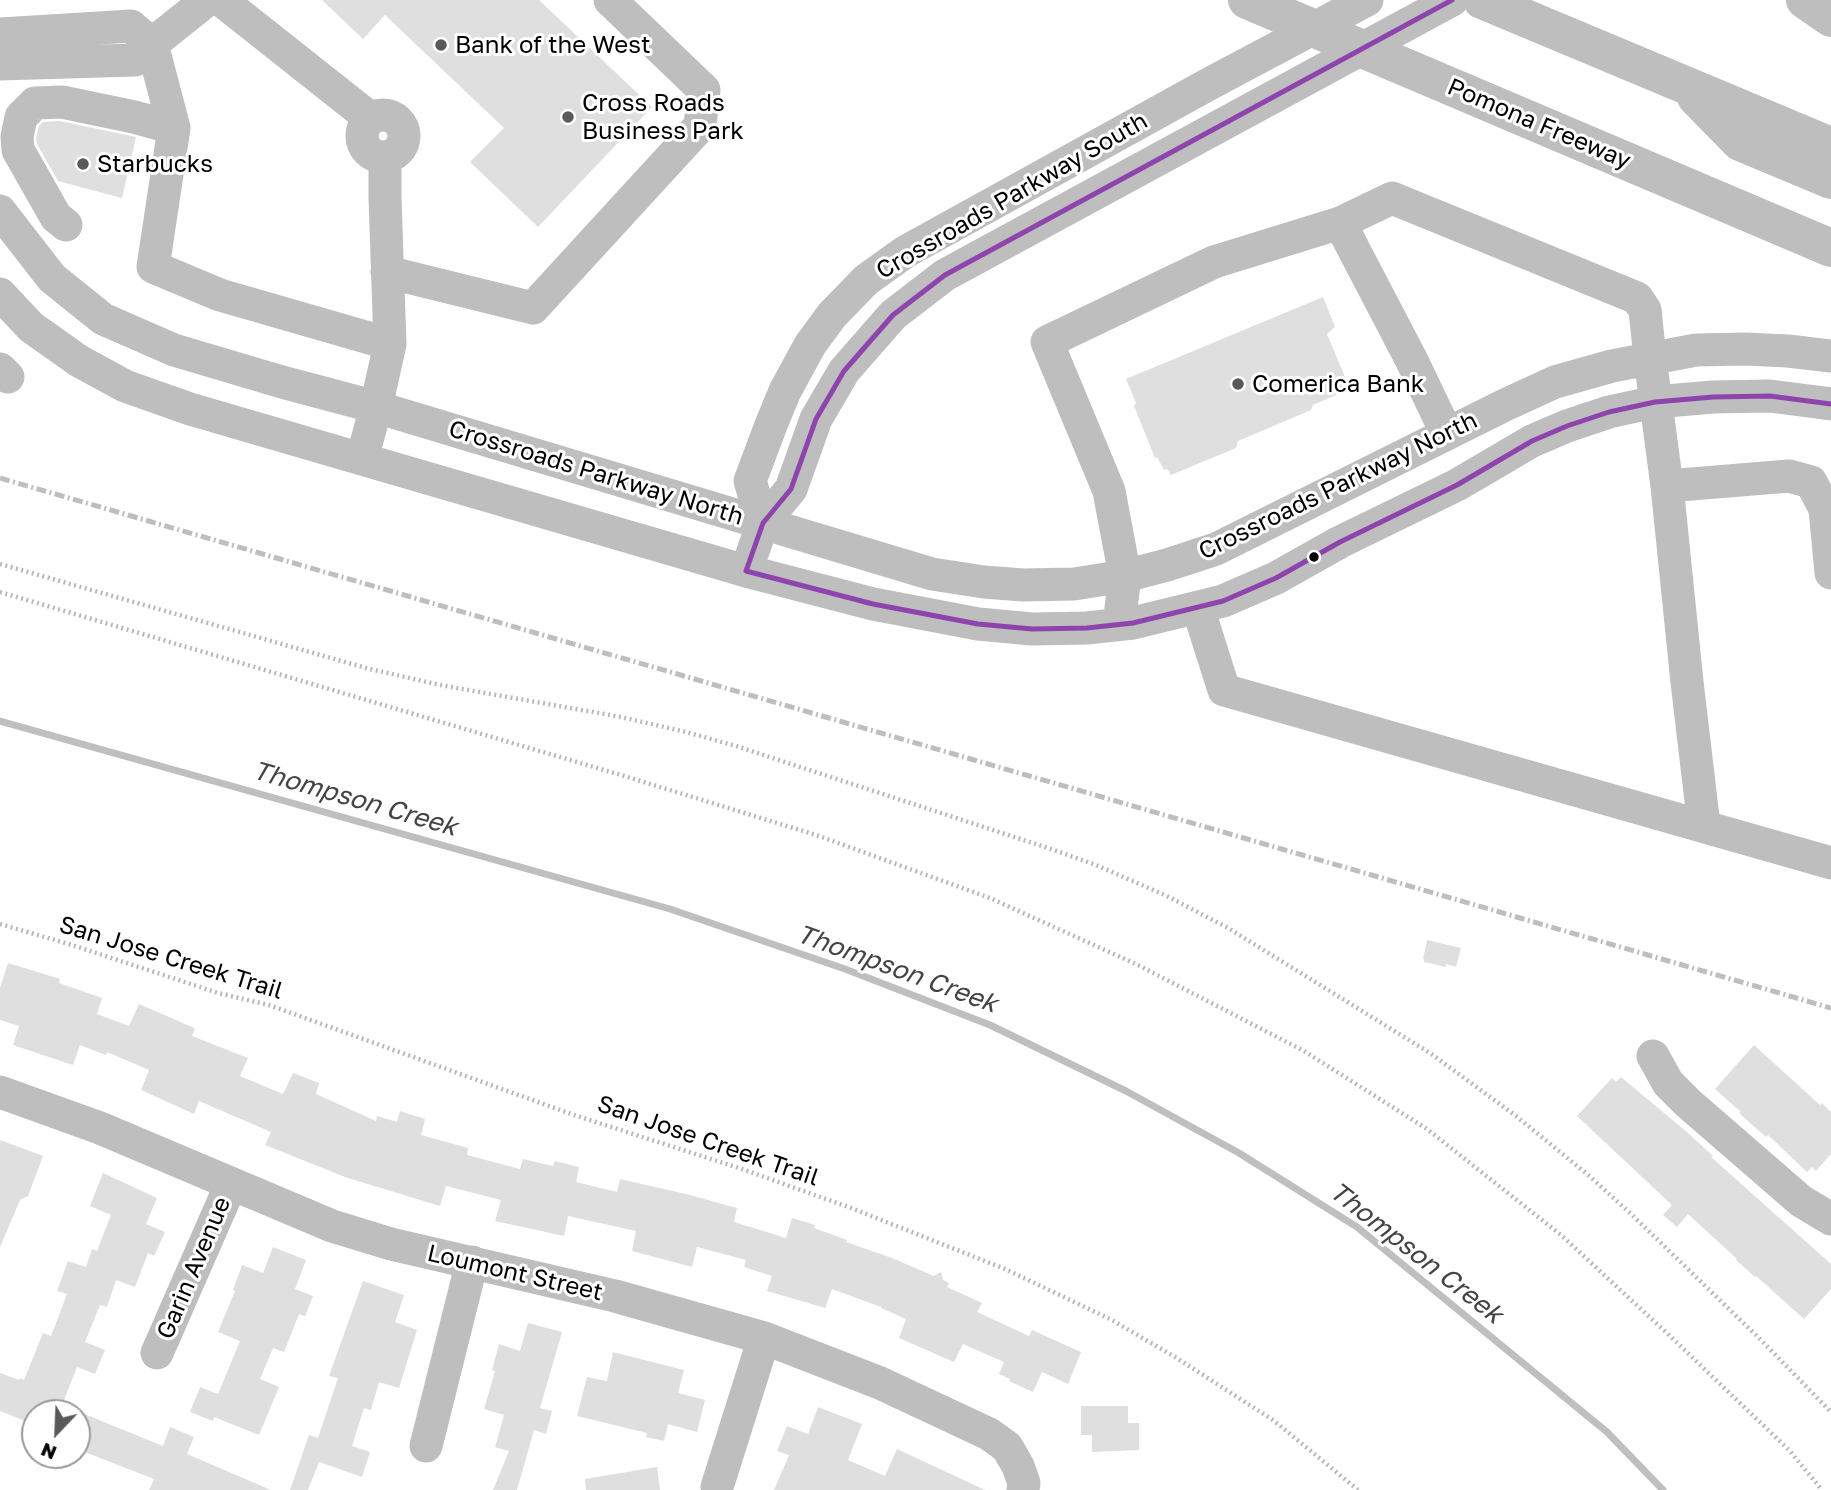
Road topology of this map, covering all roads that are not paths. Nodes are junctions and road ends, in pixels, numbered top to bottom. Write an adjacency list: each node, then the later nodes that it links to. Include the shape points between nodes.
1 (207, 0): 11 (street)
2 (221, 0): 21 (street, via 370,118 390,116 401,125 402,145 385,157)
3 (610, 0): 21 (street, via 704,90 700,126 533,308)
4 (1247, 0): 20 (highway, Pomona Freeway)
5 (1367, 0): 32 (street, Crossroads Parkway South, via 905,252 866,280 810,345 785,391 750,481)
6 (1452, 0): 32 (street, Crossroads Parkway South, via 945,275 893,315 844,371 816,419 791,489)
7 (1482, 0): 13 (highway)
8 (1805, 0): 9 (highway)
9 (1831, 18)
10 (0, 34): 11 (street, via 131,26)
11 (152, 44): 12 (street, via 135,60); 14 (street)
12 (0, 64)
13 (1684, 85): 15 (highway); 16 (highway, via 1740,142)
14 (174, 128): 19 (street, via 62,102 34,103 21,117 18,150 56,218); 23 (street, via 153,267 219,295)
15 (1831, 146)
16 (1831, 180)
17 (0, 211): 28 (street, Crossroads Parkway North, via 52,278 103,319 174,350)
18 (1340, 223): 25 (street, via 1392,198 1637,298 1645,310); 29 (street); 35 (street, via 1214,262 1047,342 1109,491)
19 (66, 225)
20 (1831, 248)
21 (387, 272): 23 (street)
22 (0, 294): 30 (street, Crossroads Parkway North, via 31,327 125,386)
23 (390, 344): 28 (street)
24 (1831, 356): 25 (street, Crossroads Parkway North, via 1745,349 1696,350)
25 (1650, 358): 26 (street); 29 (street, Crossroads Parkway North, via 1555,382)
26 (1655, 402): 27 (street, Crossroads Parkway North, via 1770,396); 31 (street); 36 (street, Crossroads Parkway North, via 1598,415 1532,441 1276,578)
27 (1831, 404)
28 (376, 407): 30 (street); 32 (street, Crossroads Parkway North)
29 (1447, 434): 35 (street, Crossroads Parkway North, via 1216,549)
30 (362, 459): 33 (street, Crossroads Parkway North)
31 (1667, 486): 34 (street, via 1789,476 1811,482 1825,509); 38 (street)
32 (763, 523): 33 (street, Crossroads Parkway South); 35 (street, Crossroads Parkway North, via 932,574 984,582 1074,584)
33 (746, 571): 37 (street, Crossroads Parkway North, via 873,604 978,624 1032,629)
34 (1831, 573)
35 (1125, 576): 37 (street)
36 (1198, 608): 37 (street, Crossroads Parkway North); 38 (street, via 1224,690)
37 (1119, 624)
38 (1704, 826): 39 (street)
39 (1831, 863)
40 (1653, 1056): 43 (street, via 1668,1083 1688,1104 1801,1201)
41 (0, 1092): 42 (street, Loumont Street, via 100,1128)
42 (230, 1184): 44 (street, Loumont Street, via 332,1226); 46 (street, Garin Avenue)
43 (1831, 1219)
44 (472, 1262): 45 (street, Loumont Street); 47 (street)
45 (764, 1338): 48 (street, Loumont Street, via 880,1383 989,1434 1007,1447); 49 (street)
46 (157, 1353)
47 (426, 1446)
48 (1021, 1478)
49 (718, 1487)

